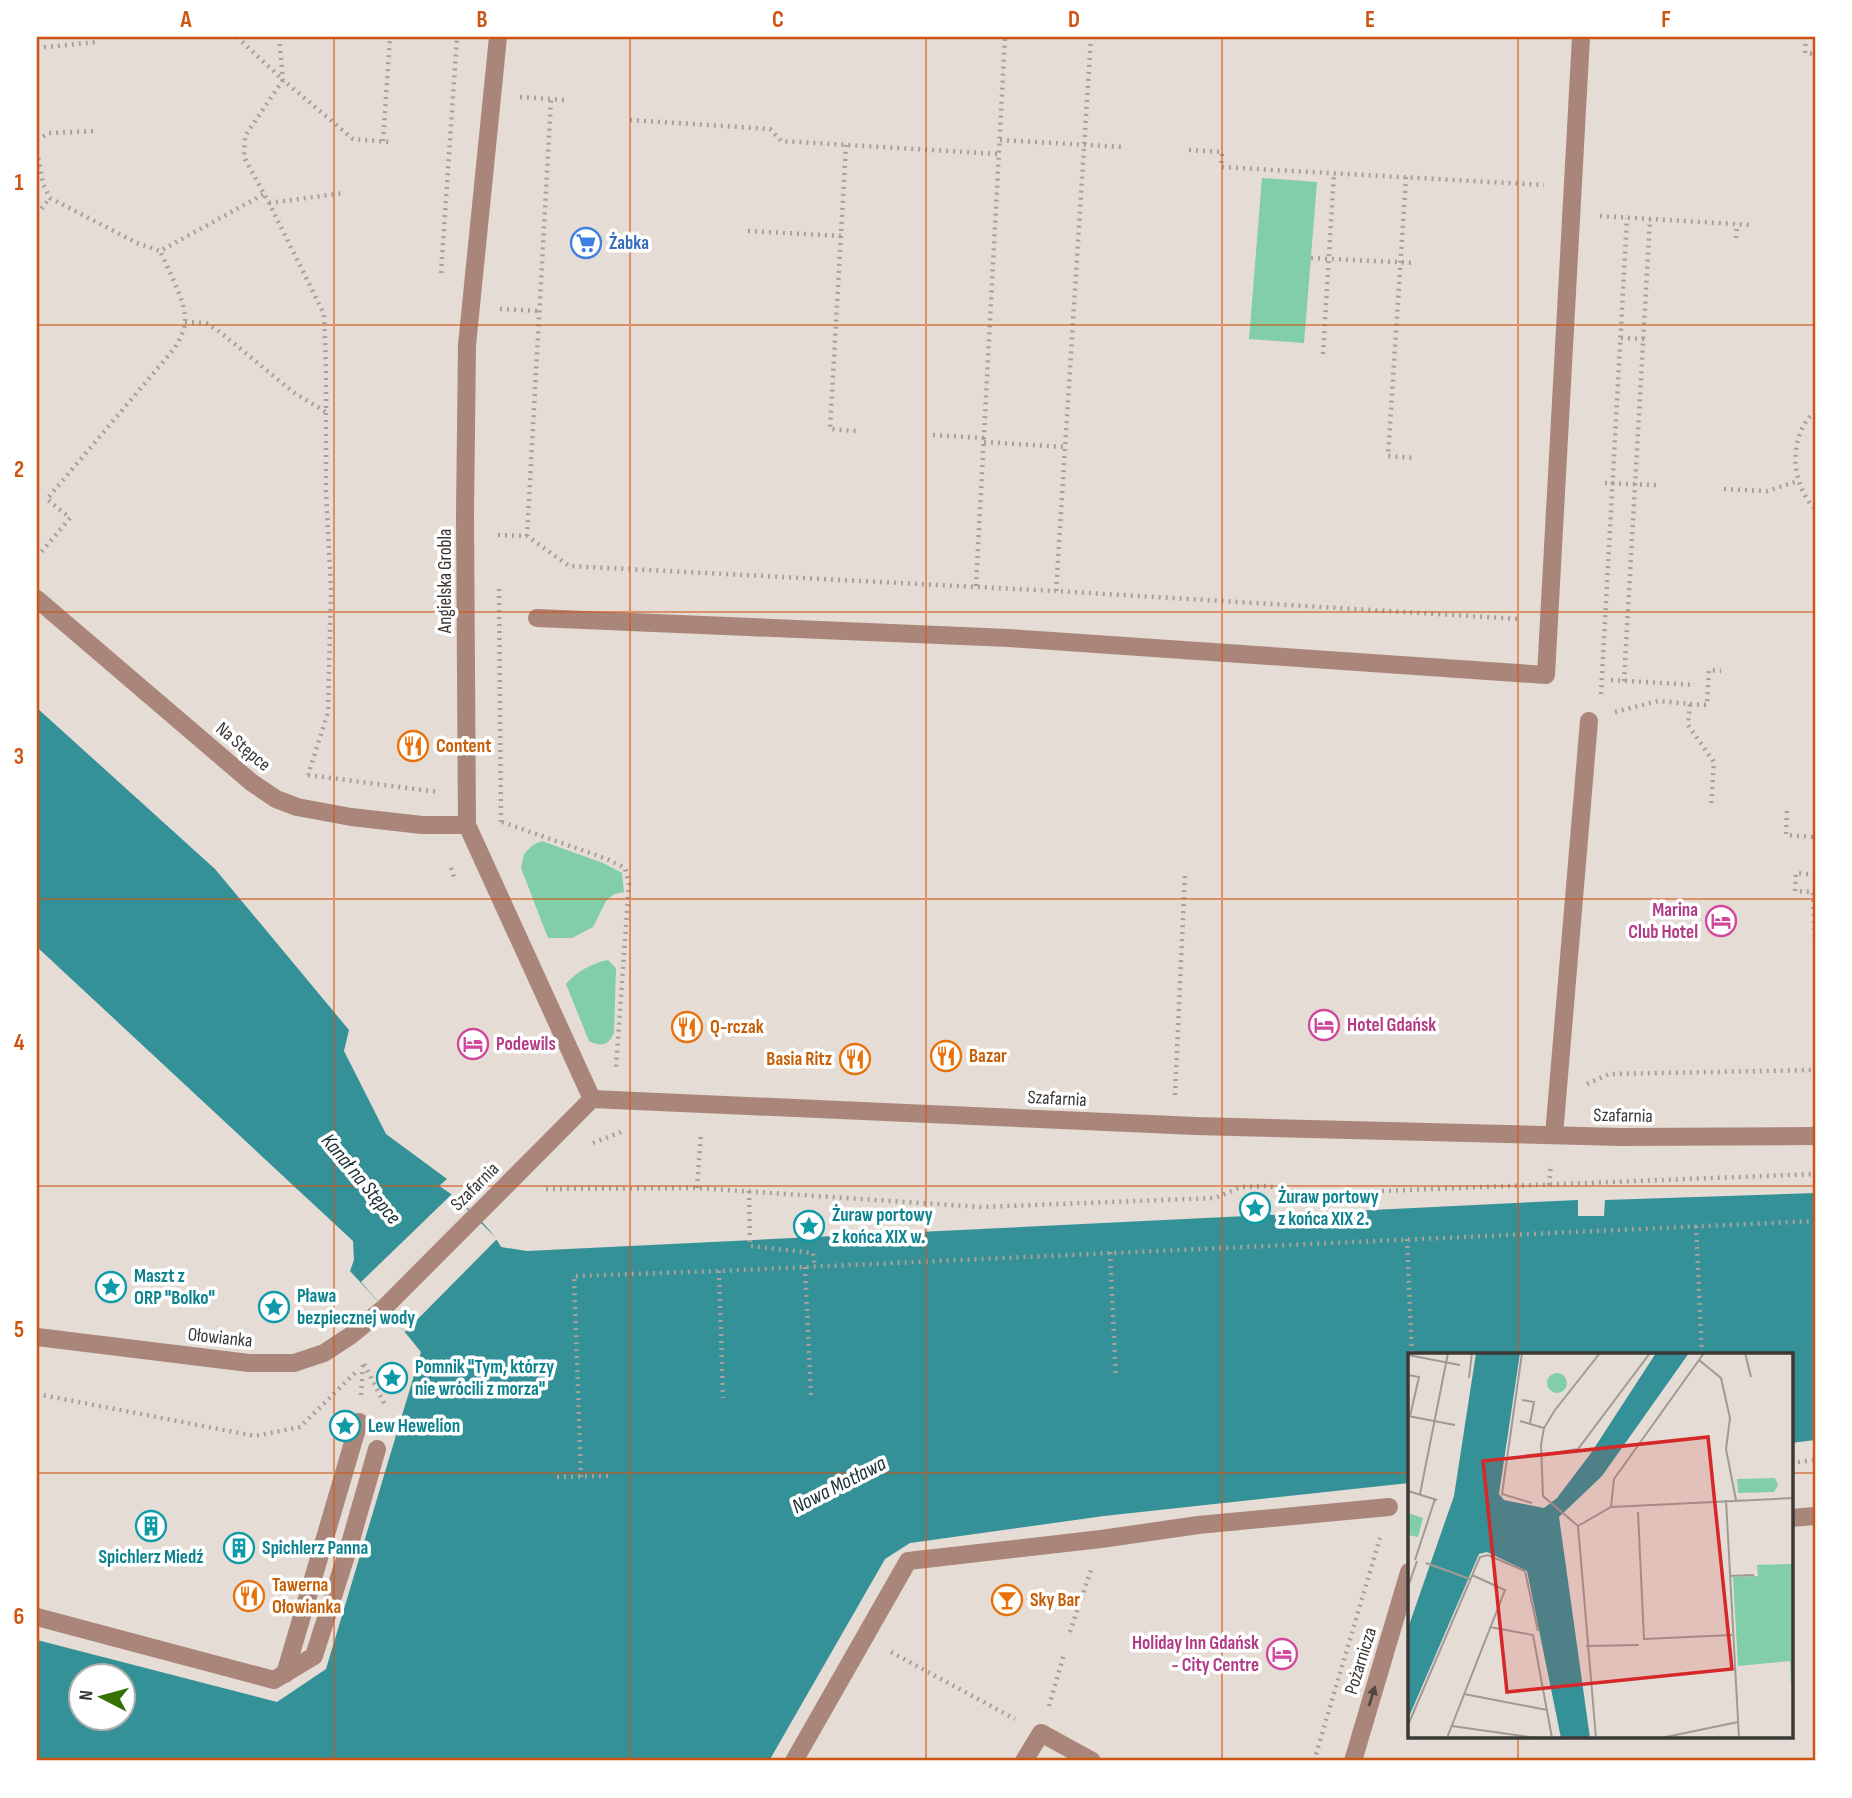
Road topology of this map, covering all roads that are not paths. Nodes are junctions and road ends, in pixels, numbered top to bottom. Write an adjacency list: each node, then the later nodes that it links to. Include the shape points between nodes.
1 (498, 37): 6 (street, Angielska Grobla, via 467,345)
2 (1581, 37): 4 (street, via 1546,675 1009,638)
3 (37, 599): 6 (street, Na Stępce, via 276,799 351,817)
4 (537, 618)
5 (1589, 721): 8 (street)
6 (467, 825): 7 (street, Angielska Grobla)
7 (592, 1099): 8 (street, Szafarnia, via 1196,1126); 10 (street, Szafarnia)
8 (1554, 1135): 9 (street, Szafarnia)
9 (1815, 1136)
10 (384, 1308): 11 (street, Ołowianka, via 324,1353 294,1363 249,1363)
11 (37, 1338)
12 (359, 1422): 19 (street)
13 (377, 1449): 19 (street, via 314,1656)
14 (1389, 1507): 20 (street, via 908,1561)
15 (1815, 1516): 16 (street)
16 (1792, 1518)
17 (1408, 1575): 23 (street, Pożarnicza, one-way to 17)
18 (37, 1617): 19 (street, via 274,1680)
19 (285, 1674)
20 (794, 1761)
21 (1024, 1761): 22 (street, via 1041,1734)
22 (1092, 1761)
23 (1353, 1761)

